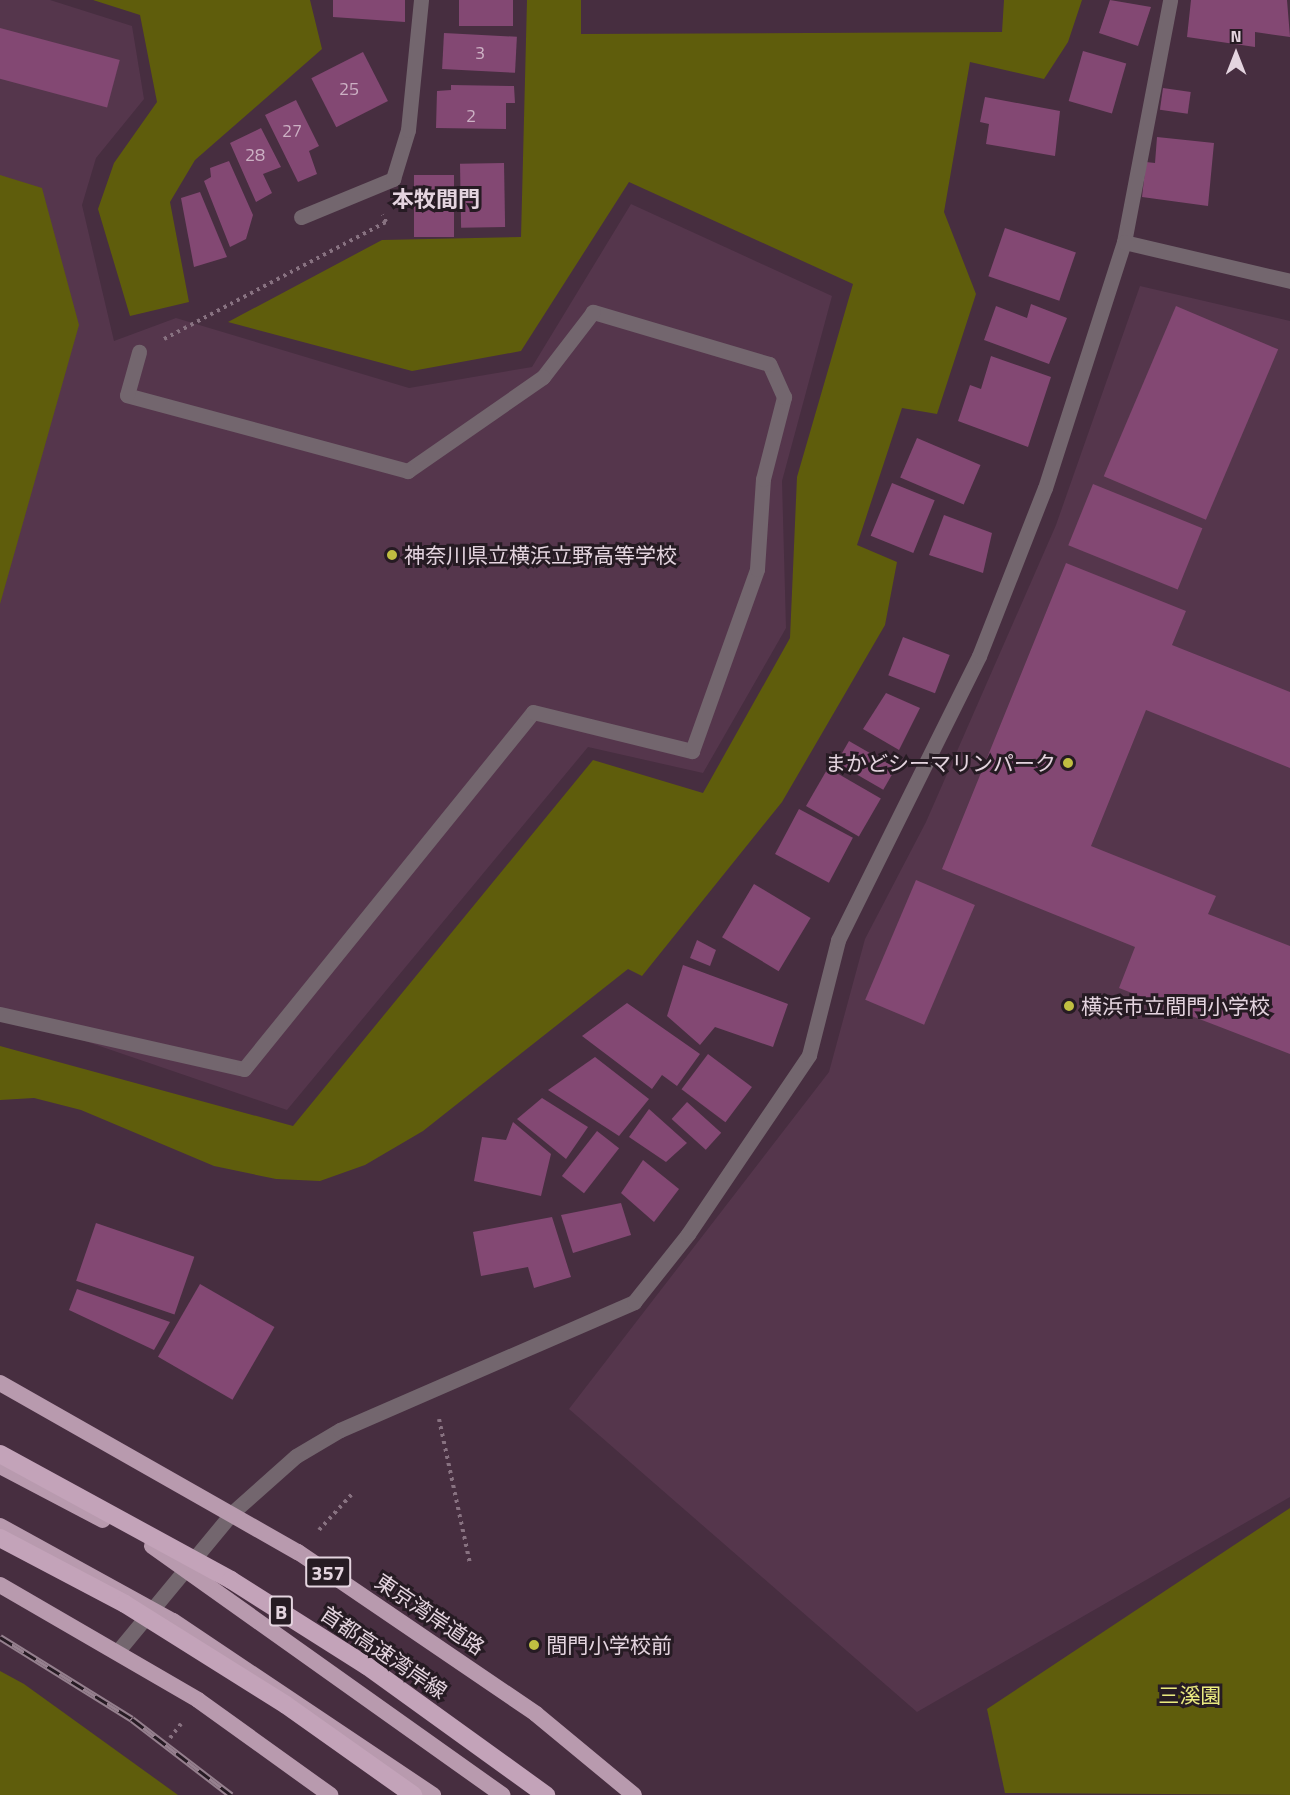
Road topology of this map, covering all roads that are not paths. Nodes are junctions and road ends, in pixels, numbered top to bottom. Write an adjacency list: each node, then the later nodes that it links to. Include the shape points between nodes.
1 (421, 0): 3 (street, via 408,130 393,180)
2 (1170, 0): 4 (street)
3 (301, 217)
4 (1124, 242): 5 (street); 11 (street, via 1041,499 979,656 838,940 809,1055 688,1234 634,1302 340,1430 296,1456)
5 (1290, 280)
6 (139, 352): 7 (street, via 127,394 408,471 543,377 593,312 770,364 784,397 762,479 757,569 692,751 533,712 244,1069)
7 (0, 1014)
8 (0, 1383): 11 (highway, 東京湾岸道路 / 357)
9 (0, 1454): 20 (highway, 首都高速湾岸線 / B, bridge, via 231,1580 377,1673)
10 (0, 1466): 19 (highway, bridge, via 163,1552)
11 (233, 1512): 15 (street); 21 (highway, 東京湾岸道路 / 357, via 452,1654 536,1714)
12 (0, 1526): 18 (highway, bridge, via 173,1621)
13 (0, 1538): 17 (highway, bridge, via 125,1604 286,1705)
14 (0, 1585): 15 (highway)
15 (117, 1652): 16 (highway, via 198,1700)
16 (330, 1795)
17 (413, 1795)
18 (433, 1795)
19 (502, 1795)
20 (546, 1795)
21 (634, 1795)

